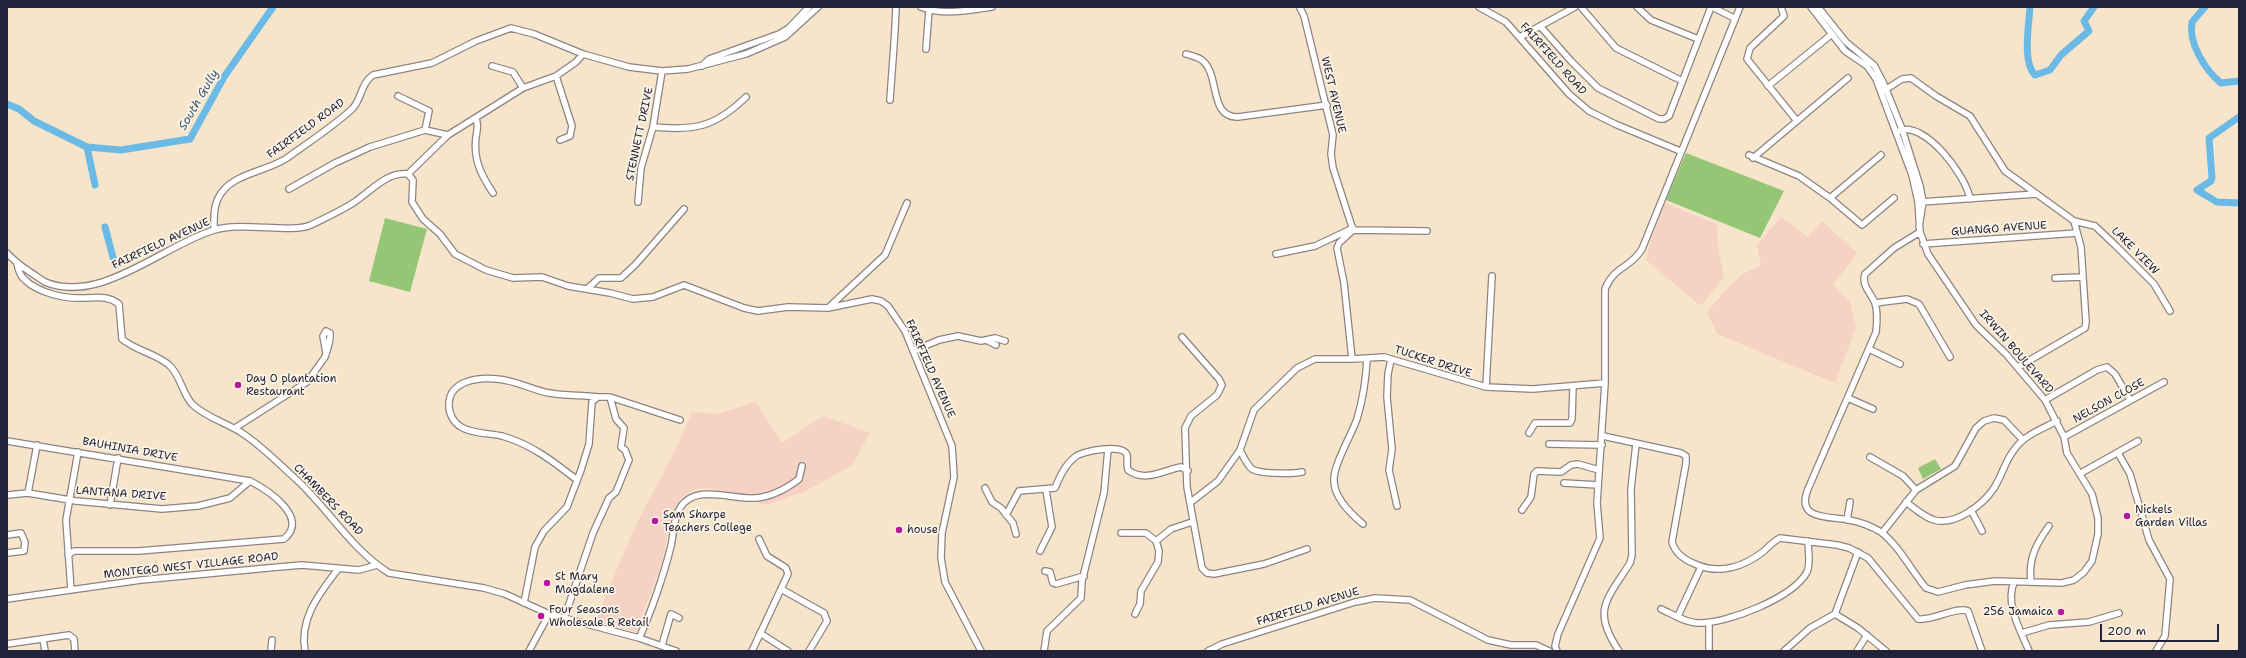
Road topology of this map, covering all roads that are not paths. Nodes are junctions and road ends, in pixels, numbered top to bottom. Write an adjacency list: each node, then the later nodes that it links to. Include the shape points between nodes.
1 (809, 7): 27 (street, FAIRFIELD ROAD, via 789,28 779,34 709,60)
2 (818, 7): 27 (street, FAIRFIELD ROAD, via 785,37 746,54)
3 (896, 7): 37 (street)
4 (921, 7): 16 (street)
5 (992, 7): 16 (street, via 947,13)
6 (1479, 7): 20 (street, FAIRFIELD ROAD, via 1506,22)
7 (1575, 7): 18 (street)
8 (1581, 7): 31 (street, via 1616,48)
9 (1637, 7): 22 (street, via 1651,20)
10 (1712, 7): 17 (street); 22 (street)
11 (1740, 7): 17 (street)
12 (1781, 7): 32 (street, via 1784,16 1750,48 1746,59)
13 (1811, 7): 19 (street, IRWIN BOULEVARD)
14 (1818, 7): 21 (street, IRWIN BOULEVARD)
15 (1300, 8): 38 (street, WEST AVENUE)
16 (929, 10): 23 (street)
17 (1734, 18): 46 (street)
18 (1540, 26): 20 (street); 31 (street, via 1598,88 1659,119 1669,116)
19 (1832, 34): 21 (street, IRWIN BOULEVARD); 32 (street)
20 (1520, 37): 46 (street, FAIRFIELD ROAD, via 1569,94 1588,111)
21 (1839, 38): 34 (street, IRWIN BOULEVARD, via 1845,51 1860,57)
22 (1698, 39): 31 (street)
23 (926, 48)
24 (583, 54): 28 (street, FAIRFIELD ROAD, via 629,67); 29 (street); 61 (street, FAIRFIELD ROAD, via 534,34 511,28 476,41 432,63 373,75 366,80 358,101 347,114 278,164 239,180 223,191 214,212)
25 (1186, 54): 38 (street, via 1206,63 1221,108 1227,115 1238,117)
26 (492, 66): 33 (street, via 513,72)
27 (702, 66): 28 (street, FAIRFIELD ROAD)
28 (662, 71): 41 (street, STENNETT DRIVE)
29 (556, 76): 33 (street); 45 (street, via 572,126 570,136)
30 (1848, 78): 40 (street)
31 (1682, 81)
32 (1768, 86): 40 (street)
33 (522, 88): 39 (street)
34 (1884, 91): 43 (street, IRWIN BOULEVARD); 51 (street, via 1902,79 1911,78 1970,116 2005,170)
35 (398, 96): 42 (street, via 429,111)
36 (746, 97): 41 (street, via 730,112 711,124 679,130)
37 (890, 100)
38 (1327, 105): 60 (street, WEST AVENUE, via 1333,137 1331,154)
39 (476, 119): 44 (street); 50 (street, via 479,126 475,156 478,169)
40 (1797, 121): 52 (street, via 1751,156 1799,176)
41 (653, 127): 55 (street, STENNETT DRIVE, via 641,168)
42 (425, 130): 44 (street); 49 (street, via 358,152)
43 (1899, 130): 54 (street, via 1914,132 1940,148 1967,187); 56 (street, IRWIN BOULEVARD)
44 (448, 135): 48 (street)
45 (560, 140)
46 (1680, 151): 90 (street, via 1642,249 1635,260 1611,275 1605,289)
47 (1881, 155): 52 (street)
48 (408, 174): 61 (street, FAIRFIELD AVENUE, via 398,173 387,177 355,201 309,225 246,226); 72 (street, FAIRFIELD AVENUE, via 413,180 412,202 416,210 440,234 455,254 465,261 512,278 542,278)
49 (289, 189)
50 (493, 193)
51 (2036, 194): 54 (street); 59 (street)
52 (1830, 198): 53 (street, via 1862,225)
53 (1894, 198)
54 (1970, 199): 56 (street)
55 (638, 202)
56 (1920, 202): 62 (street, IRWIN BOULEVARD)
57 (907, 204): 74 (street, via 885,255)
58 (684, 209): 72 (street, via 635,266 621,278 599,278)
59 (2074, 222): 64 (street); 75 (street, LAKE VIEW, via 2095,226 2154,284)
60 (1353, 229): 63 (street); 67 (street, via 1315,246); 84 (street, via 1339,242 1337,248 1344,283)
61 (214, 230): 68 (street, FAIRFIELD AVENUE, via 128,270 84,287 45,282)
62 (1919, 230): 65 (street, IRWIN BOULEVARD); 73 (street, via 1865,274 1864,283)
63 (1427, 231)
64 (2077, 233): 65 (street, GUANGO AVENUE); 70 (street, via 2081,247)
65 (1923, 244): 88 (street, IRWIN BOULEVARD, via 1976,325)
66 (7, 253): 68 (street, FAIRFIELD AVENUE)
67 (1276, 254)
68 (17, 264): 101 (street, CHAMBERS ROAD, via 24,280 40,289 61,296 112,299 118,304 122,339 130,346 169,365 175,371 184,393 193,405)
69 (1492, 276): 92 (street)
70 (2082, 277): 71 (street); 88 (street, via 2085,328)
71 (2055, 278)
72 (587, 289): 74 (street, FAIRFIELD AVENUE, via 642,299 684,285 744,308)
73 (1875, 303): 80 (street, via 1877,327); 83 (street, via 1907,299 1919,304)
74 (828, 308): 81 (street, FAIRFIELD AVENUE, via 862,300 881,301 898,320)
75 (2170, 311)
76 (1182, 337): 120 (street, via 1222,385 1218,395 1187,421 1185,447)
77 (988, 341): 78 (street, via 995,338); 79 (street); 81 (street, via 958,336)
78 (1005, 341)
79 (996, 345)
80 (1869, 349): 87 (street); 95 (street)
81 (913, 351): 195 (street, FAIRFIELD AVENUE, via 952,446 954,477 940,548 944,582)
82 (326, 353): 101 (street, via 307,382)
83 (1950, 357)
84 (1352, 359): 85 (street, TUCKER DRIVE); 113 (street, TUCKER DRIVE, via 1321,358 1308,361 1297,368 1254,410)
85 (1367, 359): 86 (street, TUCKER DRIVE); 143 (street, via 1366,379 1357,420 1334,479 1342,501)
86 (1391, 359): 92 (street, TUCKER DRIVE); 137 (street, via 1387,398 1392,449 1389,470)
87 (1900, 364)
88 (2018, 367): 96 (street, IRWIN BOULEVARD)
89 (2164, 382): 97 (street, NELSON CLOSE)
90 (1605, 383): 91 (street, TUCKER DRIVE); 103 (street)
91 (1572, 386): 92 (street, TUCKER DRIVE, via 1511,389); 102 (street, via 1570,422 1535,423)
92 (1486, 387)
93 (610, 397): 94 (street); 99 (street); 176 (street, via 616,419 624,428 621,447 629,460 616,492 609,498 593,533)
94 (598, 398): 123 (street, via 592,402 589,444); 123 (street, via 550,393 497,379 471,380 461,384 455,388 450,398 449,410 452,418 460,426 472,431 502,436 529,446 549,457)
95 (1848, 398): 98 (street); 141 (street, via 1805,499 1807,509 1818,517)
96 (2045, 400): 97 (street, via 2097,370 2107,367); 100 (street, IRWIN BOULEVARD)
97 (2130, 400): 104 (street, NELSON CLOSE)
98 (1873, 409)
99 (680, 420)
100 (2057, 421): 104 (street, IRWIN BOULEVARD); 105 (street)
101 (235, 428): 158 (street, CHAMBERS ROAD, via 310,493)
102 (1529, 433)
103 (1603, 436): 109 (street); 111 (street)
104 (2064, 437): 122 (street, IRWIN BOULEVARD, via 2067,453)
105 (2023, 440): 129 (street, via 2004,420 1994,418 1984,421 1976,428 1955,466); 139 (street, via 2013,450 1989,495)
106 (7, 441): 110 (street, BAUHINIA DRIVE)
107 (2138, 441): 115 (street)
108 (1549, 444): 111 (street)
109 (1636, 444): 159 (street, via 1686,456 1672,542 1683,558); 200 (street, via 1632,473 1632,555 1630,563 1603,607 1608,635)
110 (37, 445): 114 (street, BAUHINIA DRIVE); 130 (street)
111 (1602, 445): 119 (street)
112 (1108, 449): 120 (street, via 1123,450 1127,455 1128,470 1138,475 1158,475 1182,467); 128 (street, via 1079,453 1064,469 1055,488); 162 (street, via 1104,493)
113 (1240, 450): 121 (street, via 1250,467 1255,470); 133 (street, TUCKER DRIVE, via 1218,481)
114 (78, 452): 117 (street, BAUHINIA DRIVE); 132 (street)
115 (2118, 453): 122 (street); 207 (street, via 2130,474 2149,540 2170,579 2166,636)
116 (1870, 457): 129 (street, via 1903,476)
117 (118, 458): 124 (street, BAUHINIA DRIVE); 136 (street)
118 (802, 466): 181 (street, via 799,479 776,493 755,498 700,494 689,498 683,504 676,518 668,558)
119 (1599, 470): 126 (street); 138 (street, via 1576,464 1561,472 1537,471 1534,474 1531,497)
120 (1188, 471): 133 (street, via 1187,487)
121 (1302, 472)
122 (2081, 473): 164 (street, via 2092,494 2098,518 2098,534 2092,561 2074,580 2062,584)
123 (577, 480): 168 (street, via 567,507 544,531 536,547)
124 (250, 481): 136 (street, LANTANA DRIVE, via 230,498 198,506 162,509); 157 (street, via 269,493 290,513 292,530 284,539 138,551 74,551)
125 (1564, 483): 126 (street)
126 (1598, 485): 199 (street, via 1600,538 1558,634 1555,646)
127 (985, 488): 140 (street, via 992,502)
128 (1046, 490): 140 (street, via 1019,491); 154 (street, via 1052,527)
129 (1916, 490): 135 (street)
130 (28, 493): 131 (street, LANTANA DRIVE); 132 (street, LANTANA DRIVE)
131 (7, 495)
132 (68, 500): 136 (street, LANTANA DRIVE); 157 (street)
133 (1191, 502): 142 (street)
134 (1850, 502): 141 (street)
135 (1906, 502): 139 (street, via 1934,520 1947,521); 147 (street)
136 (110, 505)
137 (1397, 506)
138 (1522, 510)
139 (1971, 510): 145 (street)
140 (1006, 515): 148 (street, via 1013,523)
141 (1848, 520): 147 (street)
142 (1192, 522): 151 (street, via 1171,528); 153 (street, via 1202,568 1211,574 1264,564)
143 (1363, 524)
144 (2049, 526): 164 (street, via 2034,548 2031,558)
145 (1982, 531)
146 (1121, 533): 151 (street, via 1143,532)
147 (1882, 533): 163 (street, via 1926,588 1932,591 1979,583)
148 (1016, 534)
149 (7, 535): 156 (street, via 21,533 25,547 24,551)
150 (759, 539): 166 (street, via 767,556 786,568 788,574)
151 (1156, 541): 172 (street, via 1159,551 1158,562 1141,590 1140,604)
152 (1808, 541): 155 (street, via 1837,545); 159 (street, via 1780,538 1757,555 1728,569); 177 (street, via 1807,572 1794,586 1745,614)
153 (1307, 549)
154 (1040, 551)
155 (1858, 552): 173 (street); 205 (street, via 1868,558 1918,619 1935,618 1961,610 1968,611)
156 (7, 554)
157 (68, 555): 165 (street)
158 (376, 565): 160 (street, MONTEGO WEST VILLAGE ROAD, via 359,570); 168 (street, CHAMBERS ROAD, via 389,573 484,588)
159 (1701, 567): 174 (street)
160 (338, 569): 165 (street, MONTEGO WEST VILLAGE ROAD, via 302,565 141,580); 189 (street, via 316,597 308,614 304,638)
161 (1044, 570): 162 (street, via 1050,572 1053,583 1056,584)
162 (1084, 576): 196 (street, via 1081,598 1047,631)
163 (2014, 582): 164 (street); 179 (street, via 2011,589 2011,604)
164 (2031, 582)
165 (71, 590): 167 (street, MONTEGO WEST VILLAGE ROAD)
166 (781, 590): 178 (street); 194 (street, via 827,617 828,621)
167 (7, 599)
168 (524, 603): 171 (street, CHAMBERS ROAD)
169 (1661, 609): 174 (street)
170 (2119, 613): 179 (street, via 2089,622 2049,626)
171 (549, 614): 176 (street, CHAMBERS ROAD); 190 (street)
172 (1135, 614)
173 (1835, 614): 180 (street); 202 (street, via 1810,628)
174 (1678, 616): 177 (street, via 1696,623)
175 (679, 618): 185 (street, via 671,614)
176 (564, 619): 181 (street, CHAMBERS ROAD)
177 (1709, 622): 201 (street)
178 (760, 633): 192 (street); 193 (street)
179 (2022, 633): 206 (street)
180 (1867, 635): 203 (street); 204 (street)
181 (639, 638): 185 (street, CHAMBERS ROAD)
182 (43, 639): 184 (street); 186 (street); 187 (street, via 69,635 74,639)
183 (272, 640): 188 (street)
184 (7, 644)
185 (662, 645): 191 (street, CHAMBERS ROAD)
186 (45, 651)
187 (75, 651)
188 (271, 651)
189 (305, 651)
190 (529, 651)
191 (676, 651)
192 (752, 651)
193 (788, 651)
194 (809, 651)
195 (981, 651)
196 (1044, 651)
197 (1208, 651): 198 (street, FAIRFIELD AVENUE, via 1222,644 1375,598 1410,600 1488,640 1511,645 1536,645)
198 (1549, 651)
199 (1557, 651)
200 (1619, 651)
201 (1709, 651)
202 (1784, 651)
203 (1857, 651)
204 (1886, 651)
205 (1982, 651)
206 (2029, 651)
207 (2156, 651)

